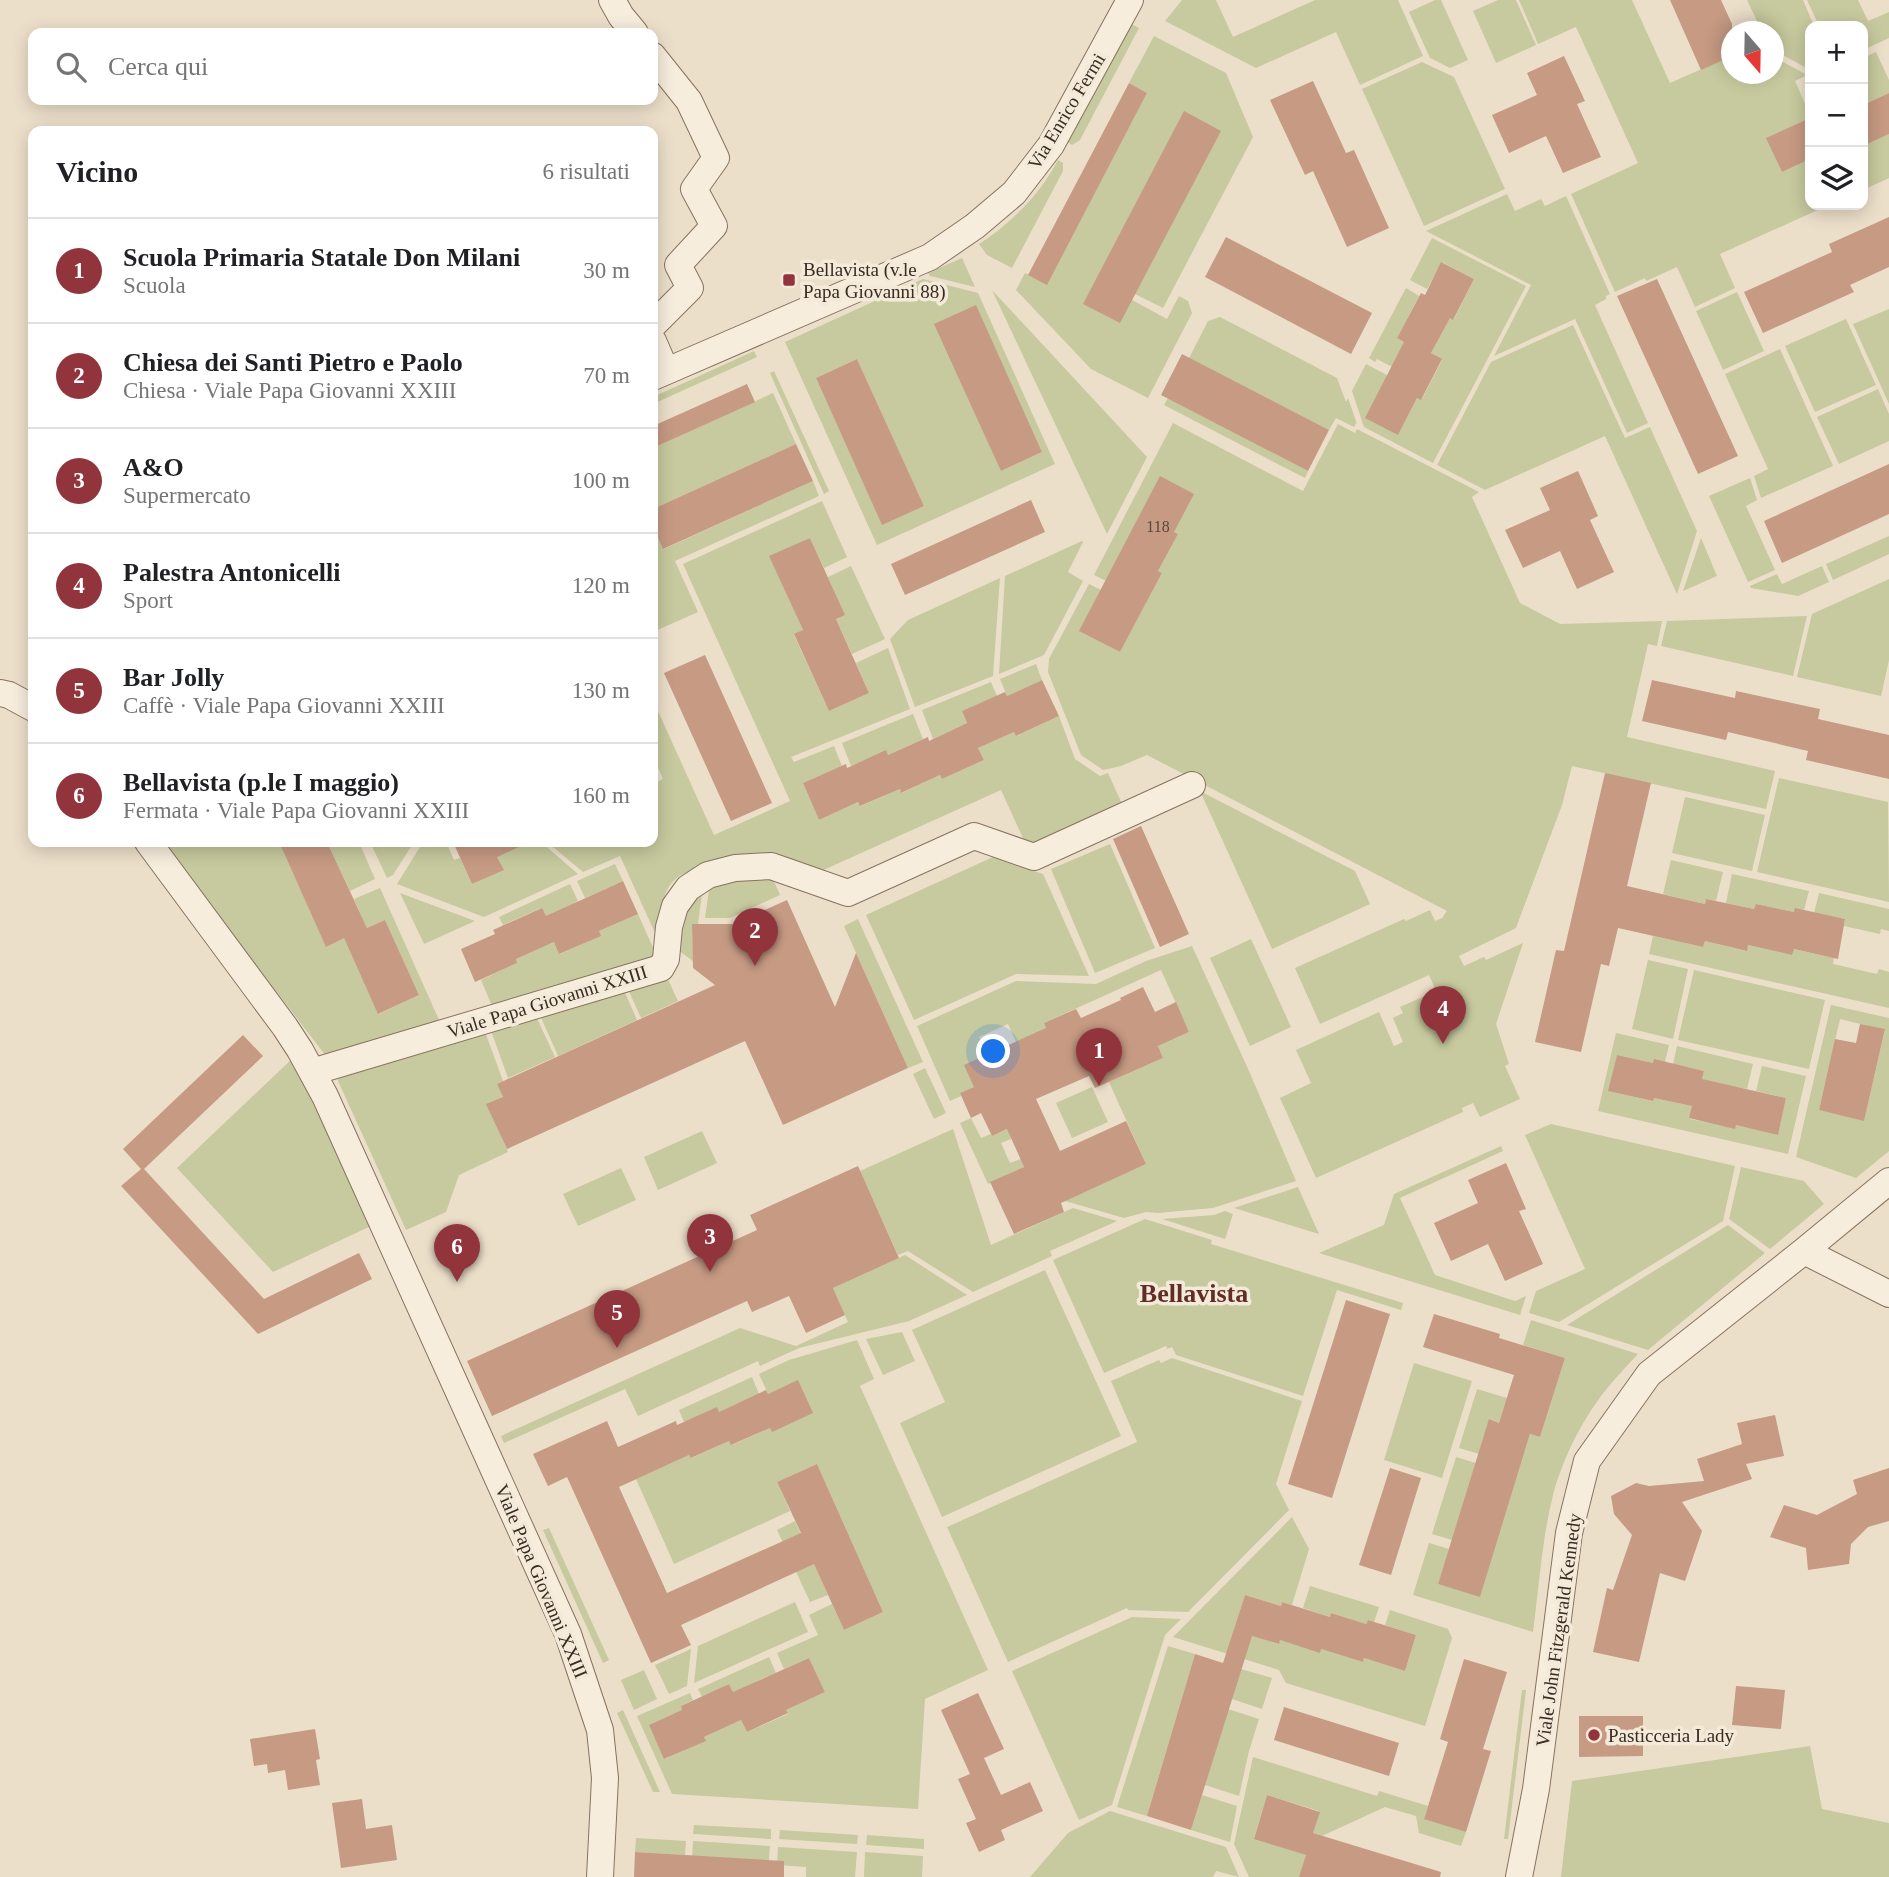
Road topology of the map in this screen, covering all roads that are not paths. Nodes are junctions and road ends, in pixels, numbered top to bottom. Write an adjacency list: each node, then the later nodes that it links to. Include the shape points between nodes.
1 (612, 0): 3 (street)
2 (1130, 0): 6 (street, Via Enrico Fermi, via 1051,145 1014,193 975,226 930,257)
3 (631, 28)
4 (658, 61): 5 (street, via 689,101 716,158 694,190 714,226 678,265 690,288)
5 (658, 321)
6 (659, 374)
7 (0, 693): 8 (street)
8 (28, 700)
9 (1192, 785): 11 (street, Viale Papa Giovanni XXIII, via 1034,857 974,836 848,893 771,866 708,875 688,888 674,906 661,968)
10 (152, 847): 11 (street, Viale Papa Giovanni XXIII, via 285,1027)
11 (312, 1072): 15 (street, Viale Papa Giovanni XXIII, via 568,1634 600,1730 605,1777)
12 (1889, 1181): 13 (street, Viale John Fitzgerald Kennedy)
13 (1804, 1251): 14 (street); 16 (street, Viale John Fitzgerald Kennedy, via 1649,1374 1587,1461 1569,1533 1536,1789)
14 (1889, 1294)
15 (600, 1877)
16 (1519, 1877)

